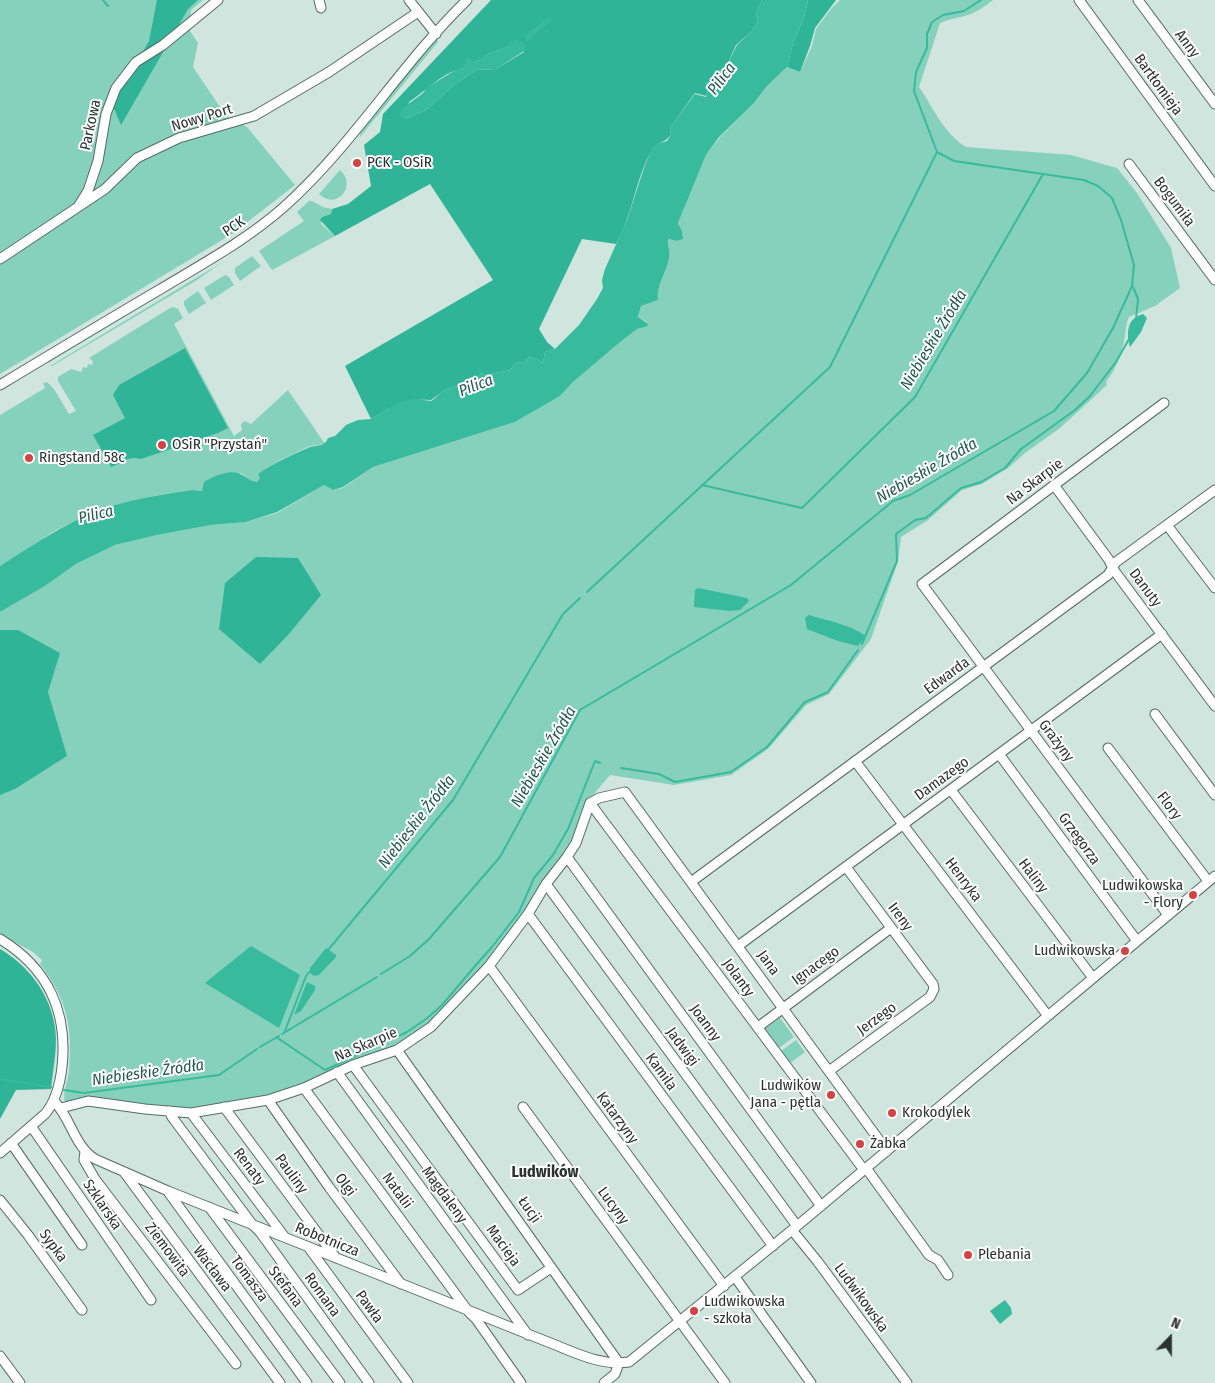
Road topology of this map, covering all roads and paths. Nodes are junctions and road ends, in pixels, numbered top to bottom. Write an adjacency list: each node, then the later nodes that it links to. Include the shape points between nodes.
1 (218, 0): 11 (street, Parkowa, via 163,45 136,62 116,88 106,114 98,161 88,190)
2 (409, 0): 6 (street)
3 (467, 0): 7 (street)
4 (1078, 0): 10 (street, Bartłomieja)
5 (1138, 0): 8 (street, Anny)
6 (418, 12): 7 (street); 11 (street, Nowy Port, via 329,72 254,116 179,138 137,158 105,189)
7 (436, 34): 14 (street, PCK, via 327,164 264,223 202,265)
8 (1215, 104)
9 (1129, 164): 13 (street, Bogumiła)
10 (1215, 186)
11 (75, 211): 12 (street, Nowy Port)
12 (0, 259)
13 (1215, 280)
14 (0, 385)
15 (1164, 403): 16 (street, Na Skarpie)
16 (1054, 485): 19 (street, Danuty); 20 (street, Na Skarpie)
17 (1215, 490): 18 (street, Edwarda)
18 (1168, 525): 19 (street, Edwarda, via 1116,562); 21 (street)
19 (1113, 569): 22 (street, Danuty); 23 (street, Edwarda)
20 (922, 584): 23 (street, Grażyny)
21 (1215, 588)
22 (1162, 634): 24 (street, Danuty); 26 (street, Damazego)
23 (984, 666): 26 (street, Grażyny); 29 (street, Edwarda)
24 (1215, 706)
25 (1155, 714): 31 (street)
26 (1031, 730): 28 (street, Damazego); 40 (street, Grażyny)
27 (1108, 748): 36 (street, Flory)
28 (999, 754): 30 (street, Damazego); 43 (street, Grzegorza)
29 (855, 761): 33 (street, Henryka); 37 (street, Edwarda)
30 (951, 790): 33 (street, Damazego); 46 (street, Haliny)
31 (1215, 795)
32 (590, 802): 34 (street, Na Skarpie); 37 (street, Jana, via 625,792); 50 (street, Jolanty)
33 (904, 824): 35 (street, Damazego); 49 (street, Henryka)
34 (567, 858): 38 (street, Na Skarpie); 71 (street, Joanny)
35 (846, 867): 41 (street, Ireny); 44 (street, Damazego)
36 (1212, 879): 40 (street)
37 (691, 882): 44 (street, Jana)
38 (546, 884): 39 (street, Na Skarpie); 74 (street, Jadwigi)
39 (528, 914): 45 (street, Na Skarpie); 77 (street, Kamila)
40 (1168, 915): 43 (street)
41 (892, 928): 47 (street, Ireny); 48 (street, Ignacego)
42 (0, 940): 57 (street, via 23,955 36,969 57,1006 63,1047)
43 (1137, 941): 46 (street)
44 (738, 946): 48 (street, Jana)
45 (489, 966): 51 (street, Na Skarpie, via 431,1027); 84 (street, Katarzyny)
46 (1093, 978): 49 (street)
47 (933, 984): 53 (street, Jerzego, via 930,997)
48 (783, 1008): 50 (street, Ignacego); 53 (street, Jana)
49 (1048, 1016): 65 (street)
50 (758, 1027): 67 (street, Jolanty)
51 (397, 1050): 52 (street, Na Skarpie); 80 (street, Łucji)
52 (353, 1065): 54 (street, Na Skarpie); 80 (street, Macieja, via 518,1290)
53 (829, 1071): 65 (street, Jana)
54 (337, 1072): 55 (street, Na Skarpie); 89 (street, Magdaleny)
55 (304, 1088): 56 (street, Na Skarpie); 87 (street, Natalii)
56 (268, 1100): 58 (street, Na Skarpie); 83 (street, Olgi)
57 (57, 1105): 60 (street, Na Skarpie, via 88,1102); 62 (street); 64 (street, Robotnicza)
58 (224, 1107): 61 (street, Na Skarpie); 79 (street, Pauliny)
59 (523, 1107): 88 (street, Lucyny)
60 (169, 1111): 61 (street, Na Skarpie); 73 (street, Romana)
61 (191, 1113): 75 (street, Renaty)
62 (31, 1126): 63 (street); 85 (street, Szklarska)
63 (11, 1143): 66 (street); 76 (street)
64 (85, 1151): 68 (street, Robotnicza, via 95,1159); 92 (street, Ziemowita, via 84,1160 95,1179)
65 (887, 1151): 67 (street)
66 (0, 1153)
67 (865, 1169): 71 (street); 81 (street)
68 (124, 1171): 69 (street, Robotnicza); 94 (street, Wacława)
69 (168, 1191): 72 (street, Robotnicza); 95 (street, Tomasza)
70 (0, 1200): 86 (street, Sypka)
71 (821, 1206): 74 (street)
72 (208, 1207): 73 (street, Robotnicza); 96 (street, Stefana)
73 (252, 1224): 75 (street, Robotnicza); 97 (street, Romana)
74 (794, 1228): 77 (street); 103 (street, Ludwikowska)
75 (285, 1238): 78 (street, Robotnicza)
76 (82, 1245)
77 (773, 1246): 82 (street)
78 (309, 1247): 79 (street, Robotnicza); 98 (street, Pawła)
79 (336, 1258): 83 (street, Robotnicza)
80 (551, 1268): 91 (street, Łucji)
81 (948, 1274)
82 (734, 1277): 84 (street); 102 (street)
83 (402, 1285): 87 (street, Robotnicza)
84 (724, 1286): 88 (street)
85 (151, 1300)
86 (82, 1310)
87 (468, 1311): 89 (street, Robotnicza); 99 (street, Natalii)
88 (680, 1321): 91 (street, via 629,1362); 101 (street, Lucyny)
89 (528, 1335): 91 (street, Robotnicza, via 596,1360)
90 (0, 1356): 93 (street)
91 (619, 1363): 100 (street, via 615,1374)
92 (236, 1364)
93 (20, 1383)
94 (280, 1383)
95 (306, 1383)
96 (340, 1383)
97 (369, 1383)
98 (408, 1383)
99 (521, 1383)
100 (604, 1383)
101 (725, 1383)
102 (811, 1383)
103 (907, 1383)

